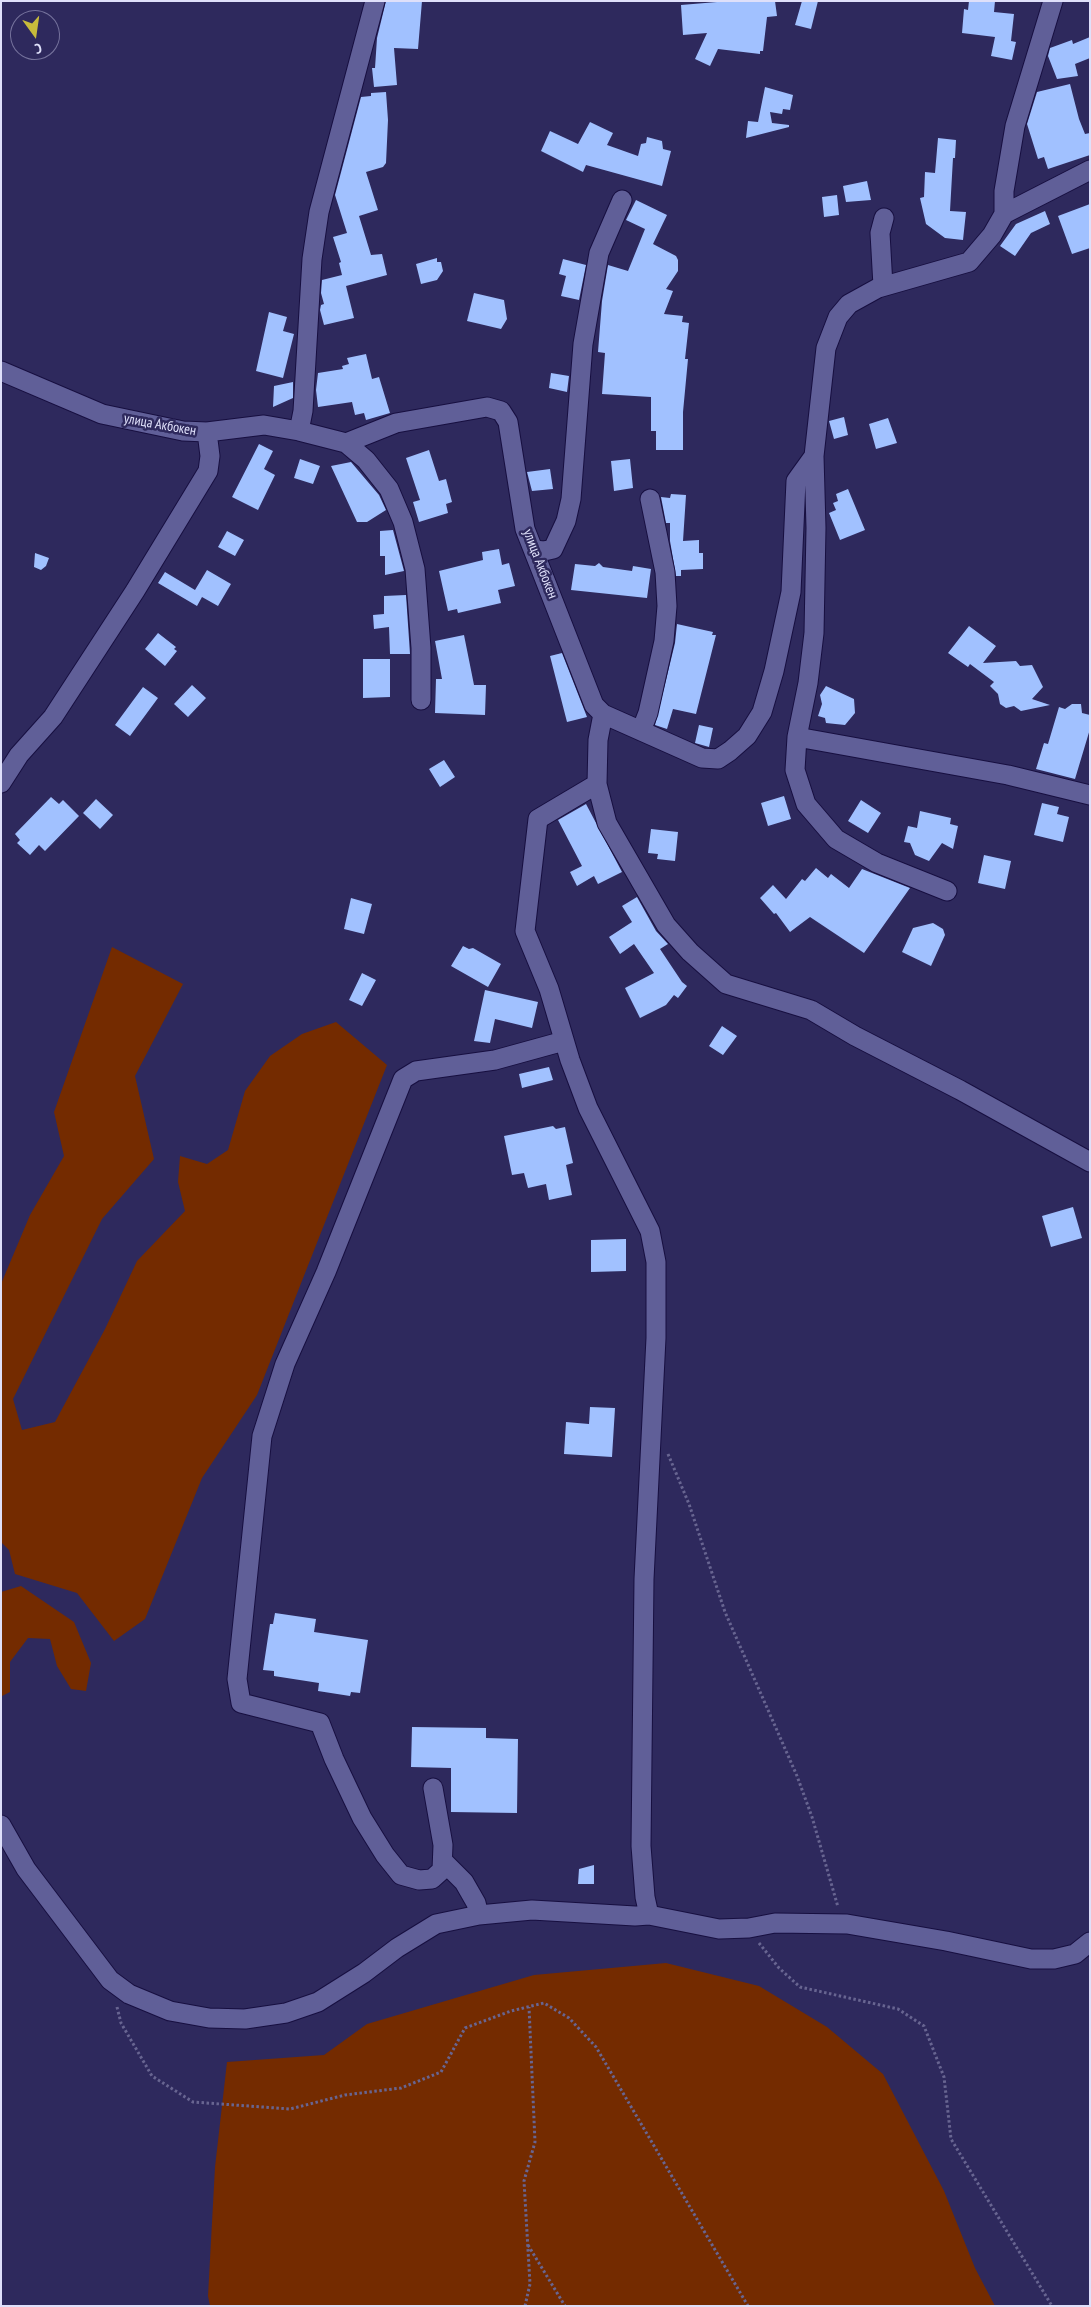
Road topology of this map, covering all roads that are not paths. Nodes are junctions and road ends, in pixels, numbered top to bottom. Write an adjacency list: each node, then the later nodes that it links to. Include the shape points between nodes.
1 (375, 1): 9 (street, via 319,212 312,258 303,411)
2 (1053, 1): 5 (street, via 1015,126 1004,191)
3 (1090, 170): 5 (street)
4 (622, 200): 14 (street, via 599,253 595,272 583,344 571,499 566,521 553,549)
5 (1004, 214): 7 (street, via 992,235 969,262)
6 (884, 218): 7 (street, via 880,233)
7 (883, 286): 12 (street, via 849,304 838,317 826,348)
8 (1, 371): 10 (street, улица Акбокен, via 102,414 183,431)
9 (299, 430): 10 (street, улица Акбокен, via 264,425); 11 (street, улица Акбокен)
10 (207, 432): 19 (street, via 208,471 53,717 19,755)
11 (346, 443): 14 (street, улица Акбокен, via 396,424 487,407 501,411 508,422 525,529); 15 (street, via 366,460 389,489 403,522 415,569)
12 (814, 456): 17 (street, via 796,481 790,592 762,712 747,736 718,759 702,758); 18 (street, via 814,633)
13 (650, 499): 17 (street, via 665,572 667,606 664,641)
14 (534, 550): 16 (street, улица Акбокен, via 594,705)
15 (421, 700)
16 (603, 714): 17 (street); 20 (street, via 598,740)
17 (641, 731)
18 (797, 737): 21 (street, via 1008,775); 22 (street, via 795,770 806,804 836,839 877,863)
19 (1, 782)
20 (597, 784): 23 (street, via 538,819 534,844 525,931 549,989); 24 (street, via 607,823 666,926 726,984 811,1010)
21 (1090, 795)
22 (947, 891)
23 (564, 1041): 27 (street, via 496,1060 416,1071 403,1079 326,1272 285,1364 262,1436 237,1679 241,1703 320,1723 362,1818 401,1875 419,1880 432,1879 442,1870); 29 (street, via 588,1108 650,1231 656,1262 656,1338 644,1579 641,1846)
24 (1090, 1162)
25 (433, 1788): 27 (street)
26 (1, 1825): 28 (street, via 26,1869 110,1980 129,1994 170,2012 236,2019 286,2013 318,2002 436,1924)
27 (443, 1861): 28 (street, via 464,1882)
28 (477, 1909): 29 (street)
29 (649, 1915): 30 (street, via 719,1928 775,1923 858,1926 1031,1959 1054,1959 1075,1954)
30 (1090, 1942)

